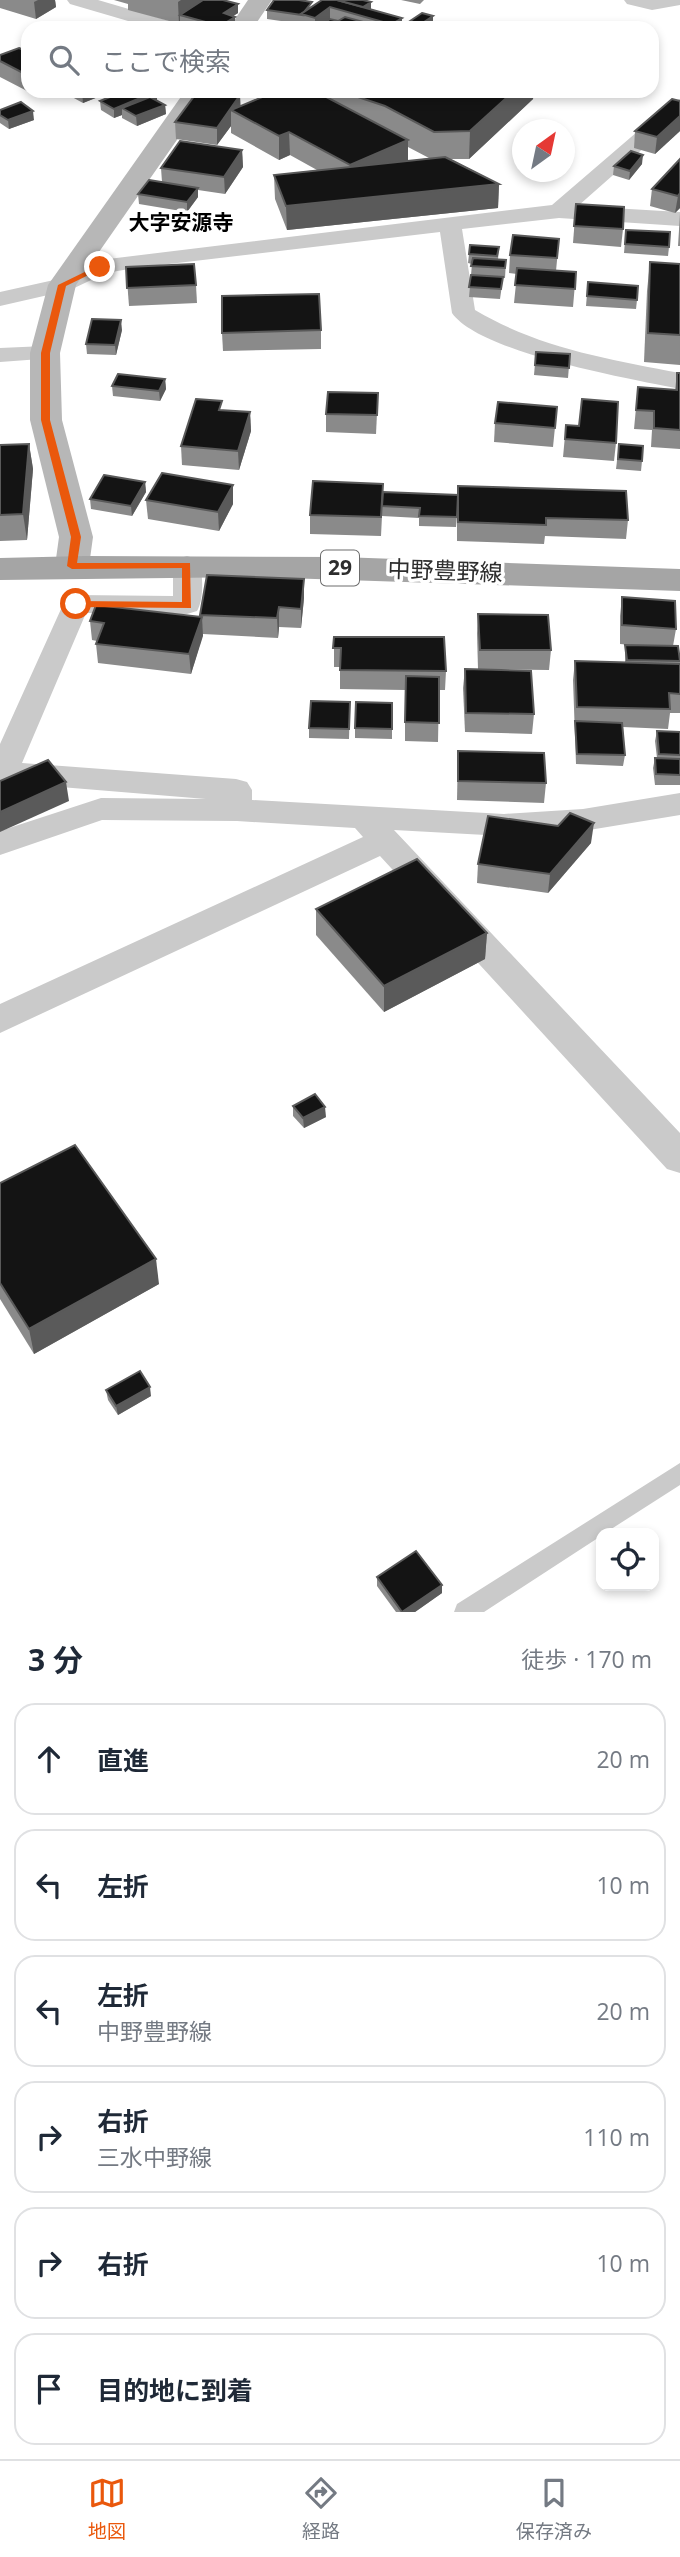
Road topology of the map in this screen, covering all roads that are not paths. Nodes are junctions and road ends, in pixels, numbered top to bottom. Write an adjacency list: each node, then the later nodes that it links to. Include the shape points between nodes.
1 (77, 0): 5 (street)
2 (260, 0): 6 (main road)
3 (634, 0): 4 (street, via 652,4)
4 (676, 0)
5 (149, 21)
6 (246, 21)
7 (193, 98): 12 (main road)
8 (680, 104): 9 (street)
9 (559, 211): 10 (street); 11 (street)
10 (680, 219)
11 (450, 223): 12 (street, via 135,261 100,267); 16 (street, via 464,313 490,331 542,352)
12 (62, 285): 13 (street); 14 (main road)
13 (0, 299)
14 (46, 353): 15 (street); 18 (main road, via 46,420 76,537)
15 (0, 355)
16 (680, 380)
17 (187, 565): 18 (main road, 中野豊野線 / 29); 20 (main road, 中野豊野線 / 29); 22 (street, via 187,606 76,604 4,772 236,790)
18 (72, 566): 19 (main road, 中野豊野線 / 29)
19 (0, 569)
20 (680, 580)
21 (680, 804): 23 (street, via 583,820)
22 (237, 810): 23 (street); 24 (street, via 100,809)
23 (374, 829): 25 (street); 26 (street)
24 (0, 843)
25 (0, 1019)
26 (680, 1158)
27 (680, 1473): 28 (lane)
28 (465, 1612)

